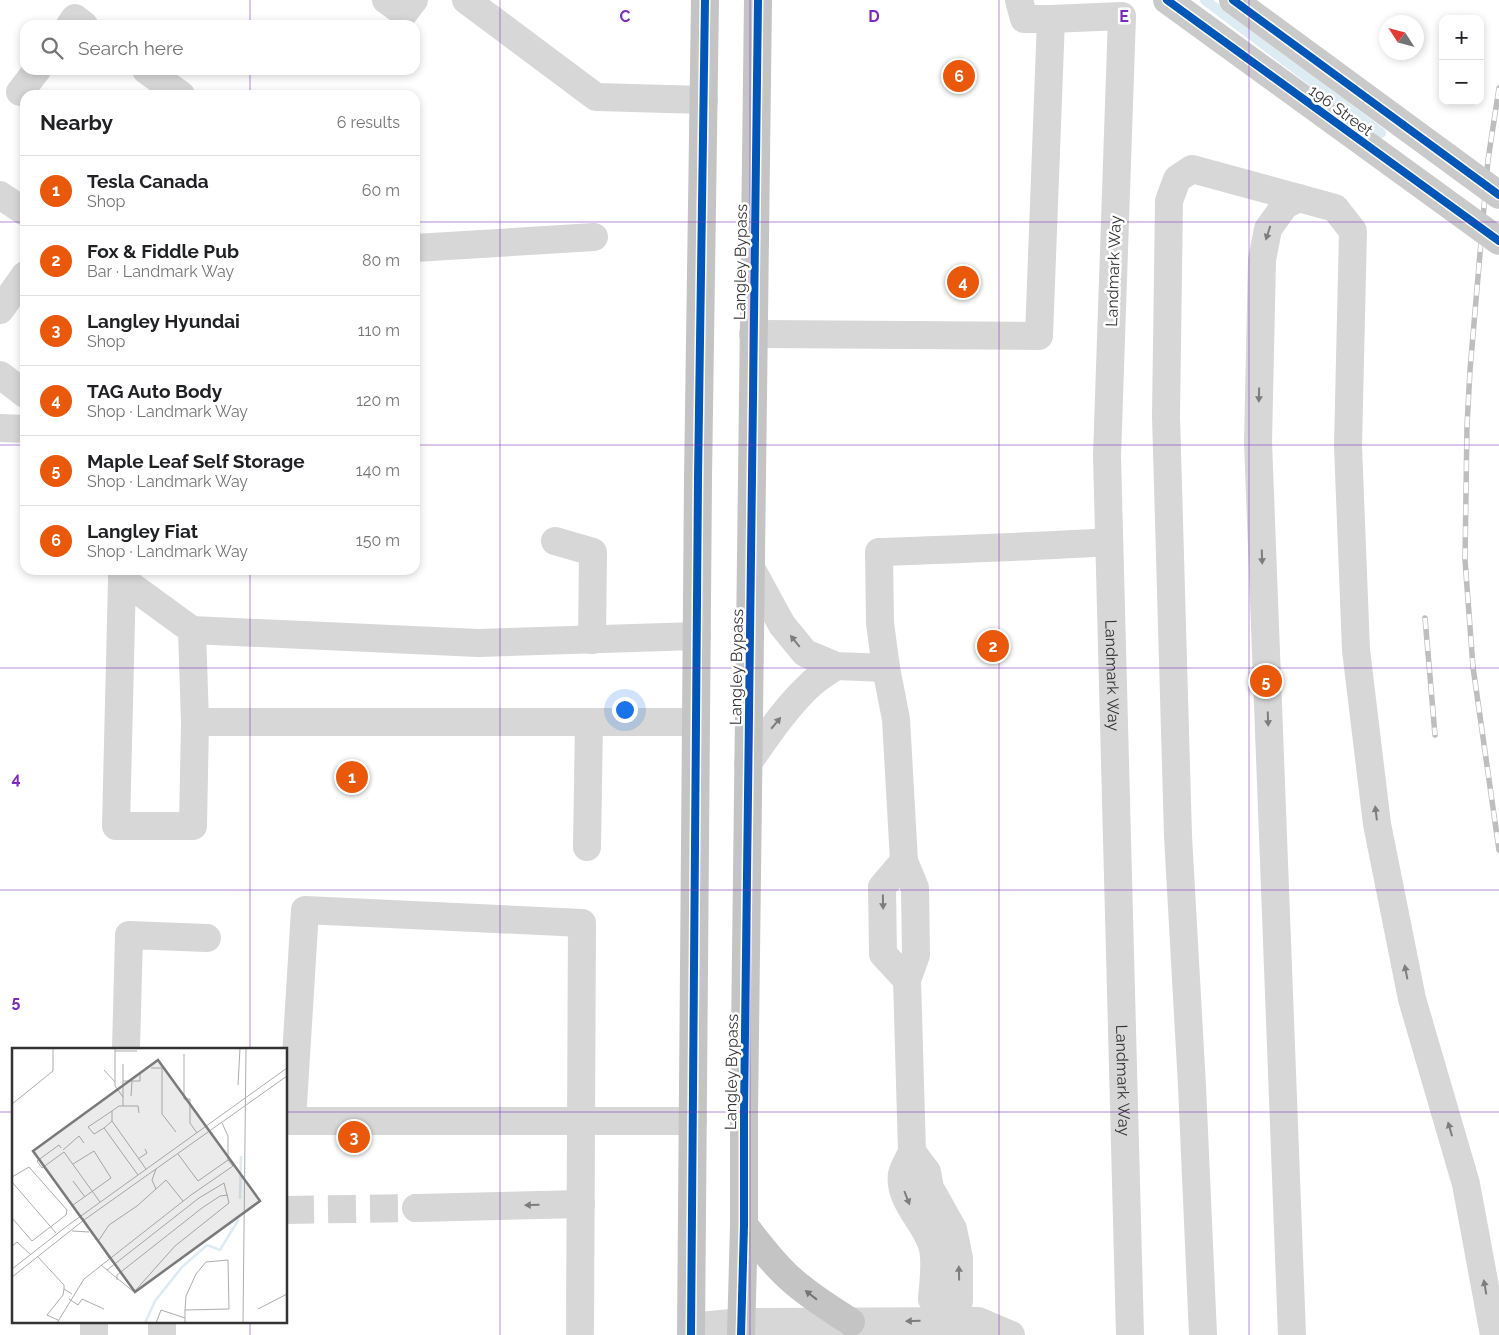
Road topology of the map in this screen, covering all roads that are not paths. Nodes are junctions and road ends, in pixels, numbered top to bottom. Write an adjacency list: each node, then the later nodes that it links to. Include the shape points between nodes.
1 (386, 0): 2 (street, via 404,13)
2 (414, 0)
3 (466, 0): 14 (street, via 596,97)
4 (704, 0): 14 (highway)
5 (758, 0): 22 (highway, Langley Bypass)
6 (1019, 0): 9 (street, via 1024,19)
7 (1167, 0): 20 (main road, 196 Street, bridge)
8 (1233, 0): 16 (main road, 196 Street, bridge)
9 (1051, 19): 22 (street, via 1040,336); 28 (street, Landmark Way, via 1122,16 1107,456)
10 (33, 75): 12 (street)
11 (153, 75): 13 (street)
12 (22, 90)
13 (174, 90)
14 (704, 100): 33 (highway)
15 (0, 195): 18 (street)
16 (1499, 195)
17 (1299, 198): 61 (street, via 1192,169 1177,179 1169,201 1166,416 1178,836); 62 (street, one-way to 62, via 1285,205 1268,229 1262,260 1258,442); 63 (street, one-way to 17, via 1466,1184 1412,999 1376,814 1356,650 1348,446 1352,231 1335,208)
18 (20, 209)
19 (594, 237): 21 (street)
20 (1499, 241)
21 (420, 248)
22 (753, 334): 29 (highway, Langley Bypass)
23 (0, 375): 24 (street)
24 (20, 390)
25 (0, 428): 26 (street)
26 (20, 430)
27 (555, 541): 34 (street, via 593,552)
28 (1109, 542): 36 (street, via 879,552 880,623); 60 (street, Landmark Way)
29 (751, 568): 35 (street, one-way to 29, via 805,653 782,626); 40 (highway, Langley Bypass)
30 (122, 575): 37 (street, via 116,826 193,826)
31 (123, 575): 32 (street)
32 (192, 630): 34 (street, via 478,643); 37 (street)
33 (697, 636): 34 (street); 39 (highway)
34 (592, 640)
35 (836, 666): 36 (street); 40 (street, one-way to 35, via 770,731 811,684)
36 (886, 668): 50 (street, via 896,719 904,861 915,888 916,955 907,980 912,1152 902,1174 908,1203 932,1246 932,1299)
37 (194, 722): 38 (street)
38 (589, 722): 39 (street); 41 (street)
39 (696, 722): 46 (highway)
40 (748, 763): 49 (highway, Langley Bypass)
41 (587, 847)
42 (206, 938): 43 (street, via 129,934)
43 (126, 1048)
44 (289, 1120): 45 (street); 45 (street, via 306,910 582,923)
45 (581, 1121): 46 (street); 47 (street)
46 (692, 1121): 55 (highway)
47 (581, 1204): 48 (street, one-way to 48); 56 (street)
48 (416, 1208)
49 (744, 1225): 53 (highway, one-way to 49, via 792,1281); 54 (highway, Langley Bypass)
50 (953, 1320): 53 (street, one-way to 53); 59 (street, via 978,1321)
51 (94, 1322): 57 (street)
52 (162, 1322): 58 (street)
53 (852, 1322): 54 (street)
54 (741, 1329): 55 (street)
55 (691, 1331)
56 (580, 1333)
57 (94, 1335)
58 (162, 1335)
59 (1011, 1335)
60 (1130, 1335)
61 (1202, 1335)
62 (1292, 1335)
63 (1494, 1335)

